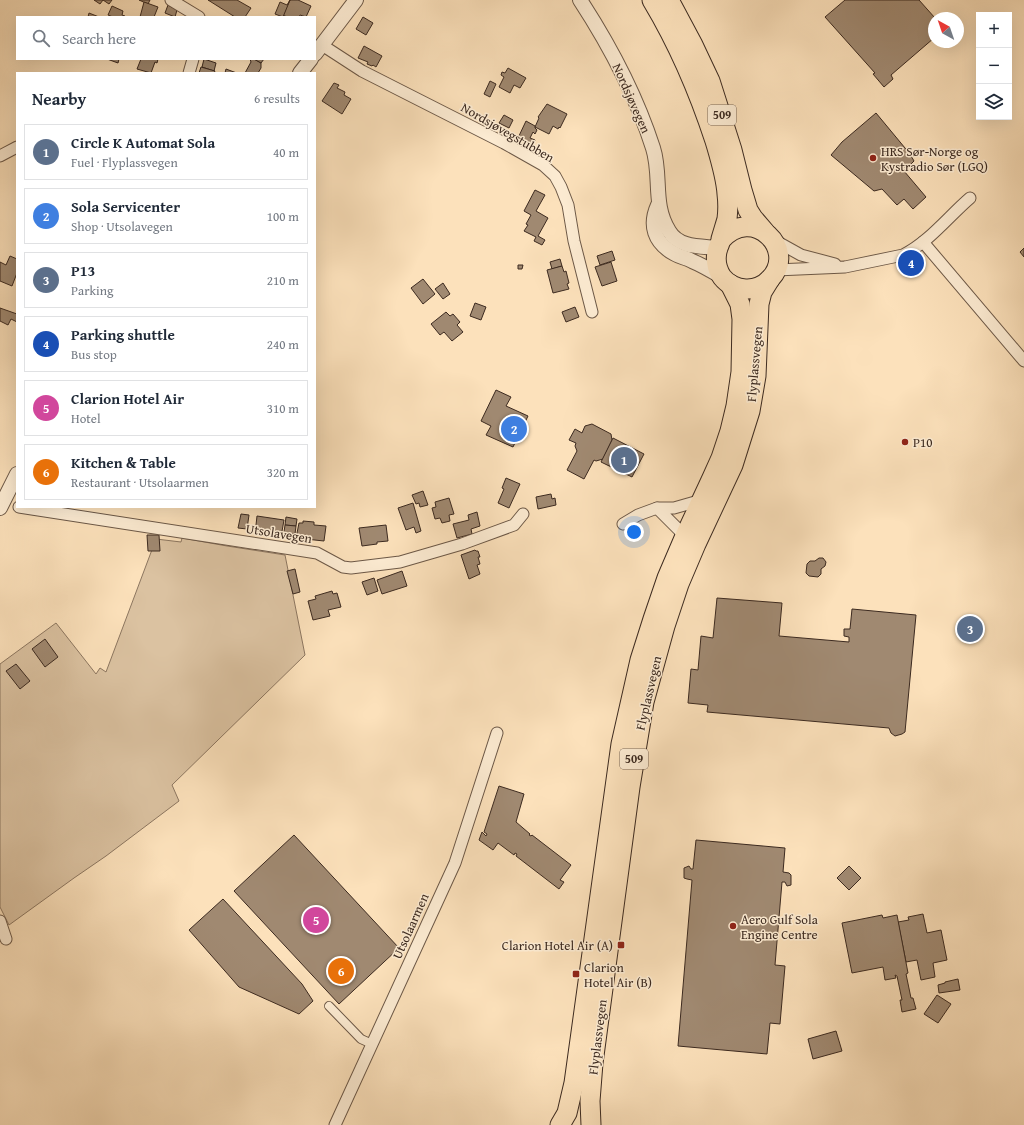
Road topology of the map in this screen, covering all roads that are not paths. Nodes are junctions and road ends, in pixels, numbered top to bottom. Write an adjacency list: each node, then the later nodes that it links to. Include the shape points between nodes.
1 (171, 0): 6 (street)
2 (356, 0): 7 (street)
3 (580, 0): 15 (street, Nordsjøvegen, via 620,68 644,124 657,165)
4 (652, 0): 18 (highway, Flyplassvegen / 509, via 677,45 696,87 718,154 728,207)
5 (669, 0): 16 (highway, Flyplassvegen / 509, via 710,81 748,210)
6 (197, 16)
7 (318, 49): 22 (street, Nordsjøvegstubben, via 544,165 562,186)
8 (193, 60): 10 (street)
9 (310, 60): 11 (street)
10 (189, 72)
11 (301, 72)
12 (16, 148): 13 (street)
13 (0, 156)
14 (970, 198): 17 (street)
15 (658, 205): 18 (street, Nordsjøvegen, via 669,232 680,243 693,246); 21 (street, Nordsjøvegen, via 654,215 654,228 658,240 675,254 692,260)
16 (769, 235): 18 (highway, via 755,227 744,227 727,234); 19 (street, via 801,255); 20 (highway, Flyplassvegen / 509, via 778,249 779,260)
17 (923, 242): 19 (street, via 903,255); 23 (street)
18 (720, 244): 21 (highway, Flyplassvegen / 509, via 716,256 718,267)
19 (845, 267): 20 (street)
20 (773, 275): 21 (highway, via 762,286 752,289 740,288); 40 (highway, Flyplassvegen / 509, via 762,292 759,304 756,376 750,411 733,464 679,584 664,626 644,702 593,1063)
21 (726, 280): 25 (highway, Flyplassvegen / 509, via 740,304 741,372 730,432)
22 (592, 312)
23 (1024, 361)
24 (16, 476): 26 (street)
25 (702, 500): 29 (street, via 674,508); 32 (highway, Flyplassvegen / 509)
26 (1, 506): 27 (street, Utsolavegen)
27 (16, 507)
28 (24, 508): 30 (street, Utsolavegen, via 317,553 343,567 351,568 400,562 462,544 514,525)
29 (657, 508): 31 (street, via 638,514); 32 (street)
30 (523, 514)
31 (623, 524)
32 (684, 536): 39 (highway, Flyplassvegen / 509, via 640,660 621,744 574,1083 567,1113)
33 (497, 733): 37 (street, Utsolaarmen, via 455,863)
34 (0, 921): 35 (street)
35 (6, 939)
36 (329, 1006): 37 (street, via 361,1039)
37 (372, 1044): 38 (street, Utsolaarmen)
38 (335, 1125)
39 (560, 1125)
40 (591, 1125)

